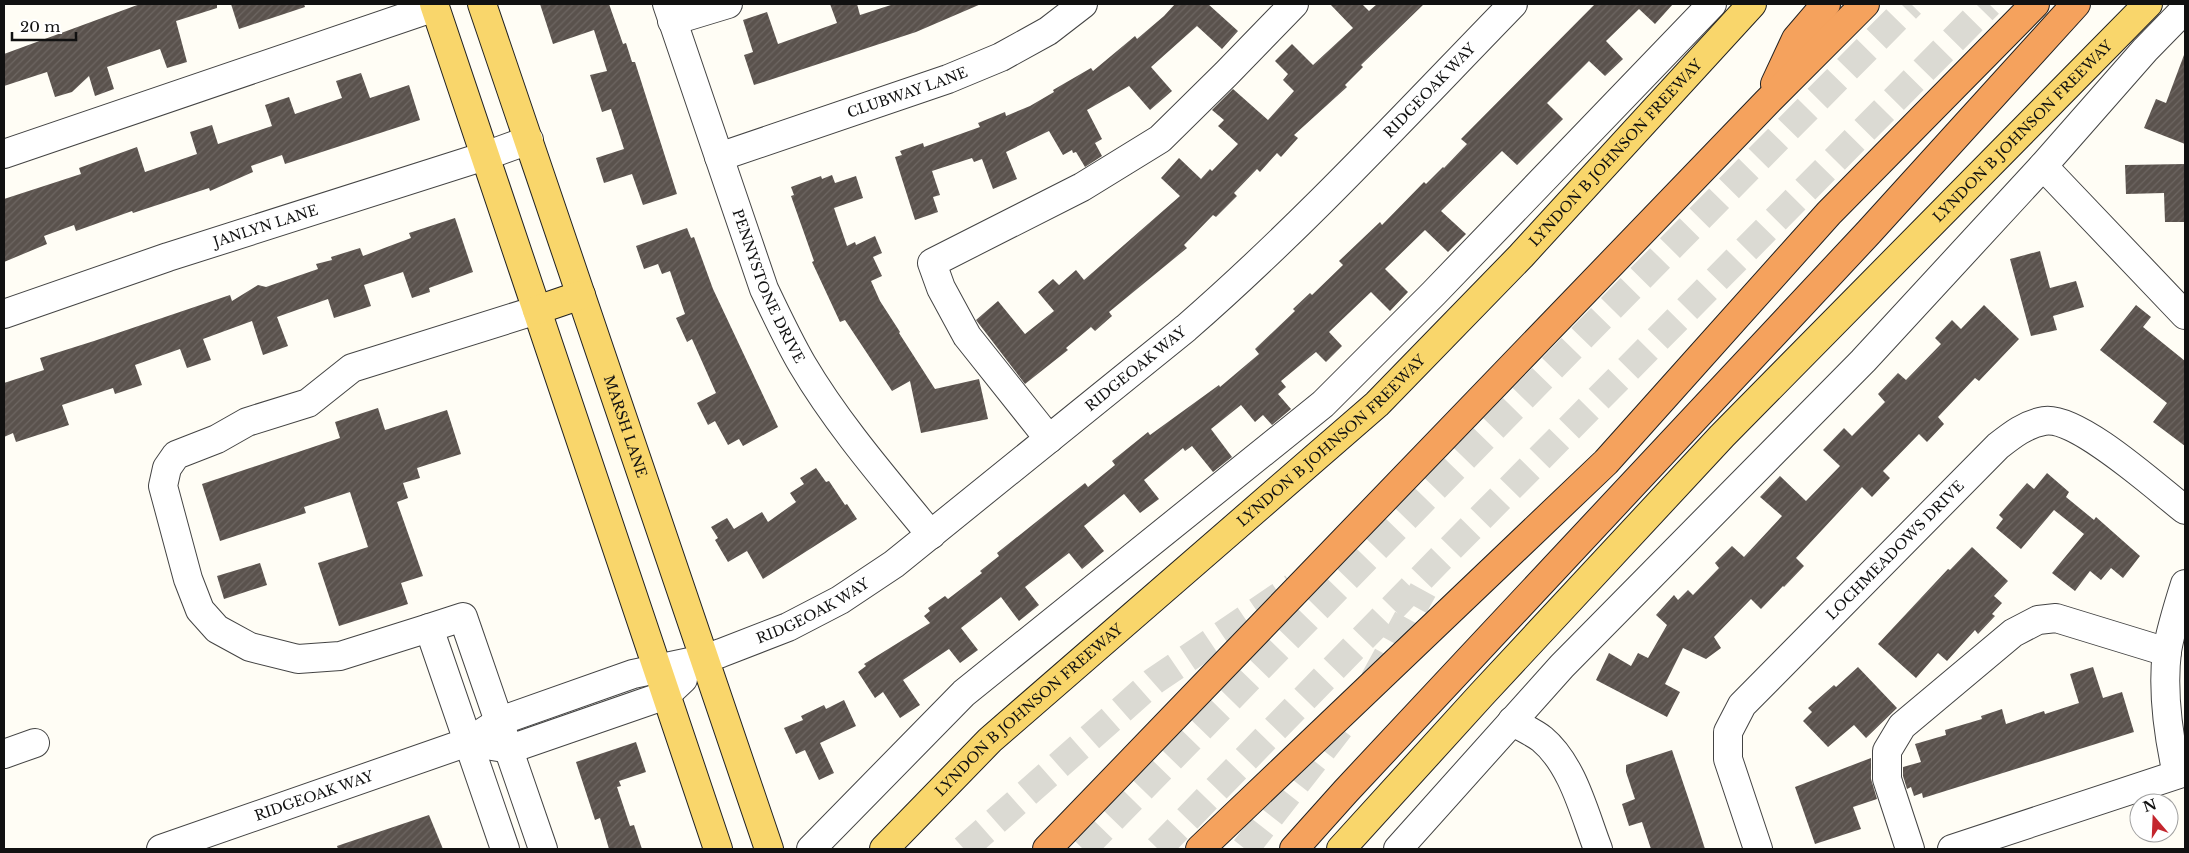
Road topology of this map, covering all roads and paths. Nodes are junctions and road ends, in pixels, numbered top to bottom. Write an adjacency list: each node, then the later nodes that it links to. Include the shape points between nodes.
1 (482, 4): 17 (main road, MARSH LANE)
2 (728, 4): 15 (street)
3 (1083, 4): 20 (street, CLUBWAY LANE, via 1048,31 1001,57 948,79)
4 (1294, 4): 26 (street, via 1160,139 1082,187 932,263 941,288 967,336)
5 (1512, 4): 26 (street, RIDGEOAK WAY, via 1232,288)
6 (1712, 4): 48 (street, via 1323,404 964,693)
7 (1752, 4): 49 (main road, LYNDON B JOHNSON FREEWAY, via 1521,256 1377,404 990,740)
8 (1826, 4): 16 (highway, via 1796,39)
9 (1865, 4): 16 (highway)
10 (2035, 4): 51 (highway, via 1829,212 1606,462)
11 (2076, 4): 52 (highway, via 1869,232)
12 (2148, 4): 53 (main road, LYNDON B JOHNSON FREEWAY, via 1722,436)
13 (435, 6): 18 (street); 19 (main road)
14 (2185, 9): 21 (street)
15 (670, 13): 20 (street, PENNYSTONE DRIVE)
16 (1767, 102): 50 (highway)
17 (528, 140): 19 (street, JANLYN LANE); 22 (main road, MARSH LANE)
18 (4, 154)
19 (485, 156): 23 (main road); 24 (street, JANLYN LANE, via 168,257)
20 (719, 157): 28 (street, PENNYSTONE DRIVE, via 764,289 802,365 843,424)
21 (2043, 166): 25 (street); 36 (street, via 1863,361)
22 (581, 295): 23 (main road); 32 (main road, MARSH LANE)
23 (537, 310): 30 (street, via 352,368 308,403 247,422 217,439 176,455 167,468 163,486 188,579 200,610 218,629 250,647 298,659 340,656); 33 (main road)
24 (4, 314)
25 (2185, 316)
26 (1049, 439): 28 (street, RIDGEOAK WAY)
27 (2185, 510): 56 (street, LOCHMEADOWS DRIVE, via 2092,437 2068,425 2046,420 2019,430 2005,441 1742,705 1728,732 1728,759)
28 (931, 535): 32 (street, RIDGEOAK WAY, via 840,600 788,627)
29 (2185, 584): 31 (street)
30 (428, 628): 35 (street, via 463,617); 37 (street)
31 (2167, 652): 41 (street, via 2166,714); 57 (street, via 2056,618 2038,620 2013,633 1902,726 1887,751 1887,779)
32 (704, 659): 33 (street, RIDGEOAK WAY); 34 (street, RIDGEOAK WAY); 47 (main road, MARSH LANE)
33 (658, 669): 34 (main road); 35 (street, RIDGEOAK WAY, via 633,674)
34 (666, 695): 39 (street, RIDGEOAK WAY); 46 (main road)
35 (500, 721): 37 (street, RIDGEOAK WAY); 39 (street)
36 (1512, 721): 54 (street); 55 (street, via 1542,739 1560,760 1576,790)
37 (468, 742): 39 (street, RIDGEOAK WAY); 42 (street, RIDGEOAK WAY); 44 (street)
38 (35, 743): 40 (street)
39 (510, 749): 45 (street)
40 (4, 754)
41 (2181, 773): 58 (street)
42 (215, 841): 43 (street, RIDGEOAK WAY)
43 (161, 849)
44 (505, 849)
45 (543, 849)
46 (718, 849)
47 (769, 849)
48 (811, 849)
49 (884, 849)
50 (1047, 849)
51 (1200, 849)
52 (1294, 849)
53 (1341, 849)
54 (1398, 849)
55 (1598, 849)
56 (1758, 849)
57 (1910, 849)
58 (1952, 849)

